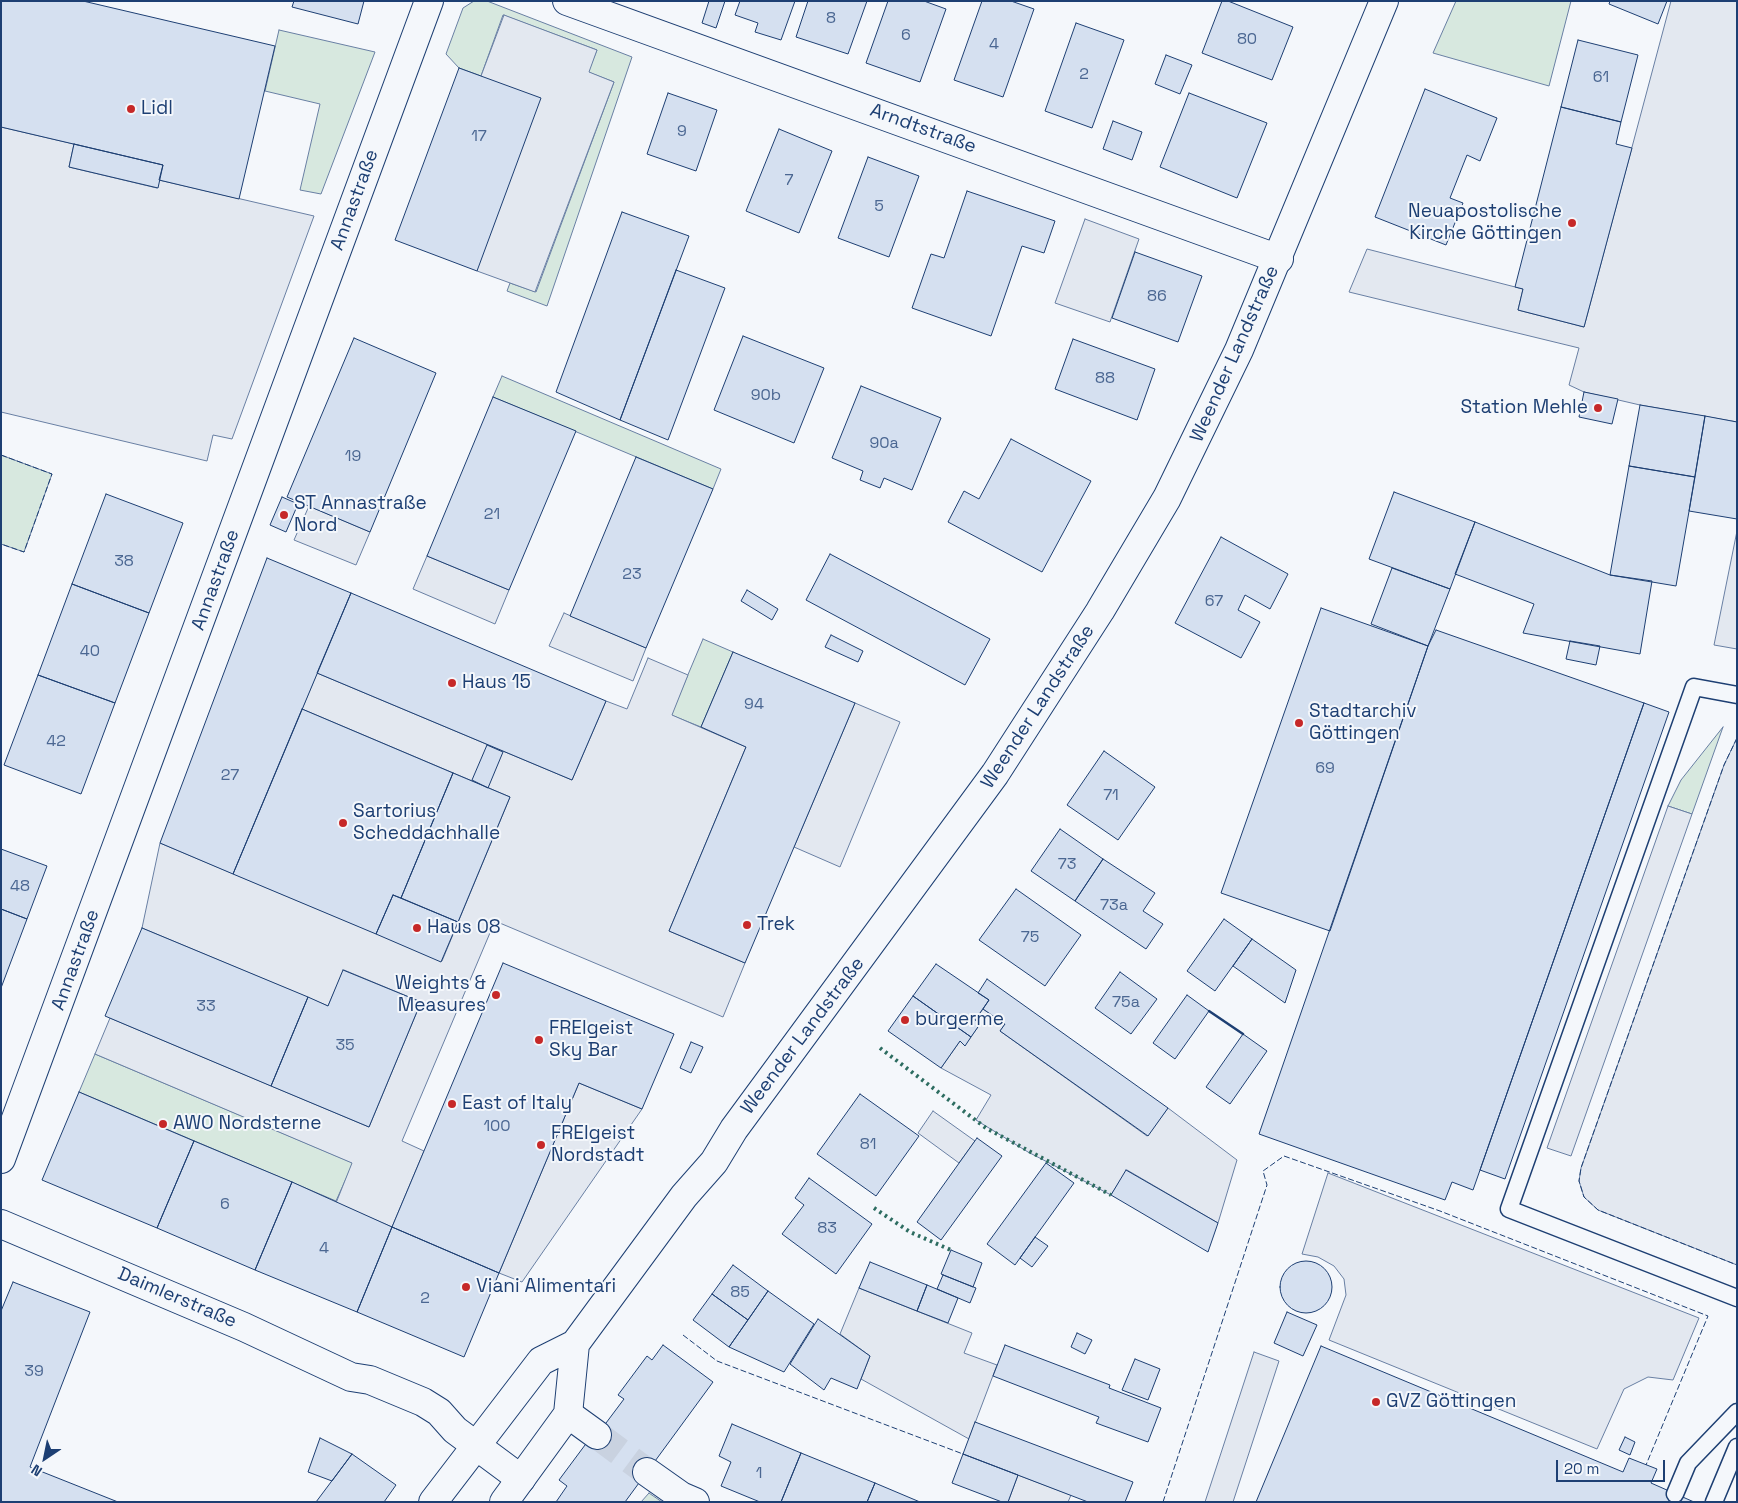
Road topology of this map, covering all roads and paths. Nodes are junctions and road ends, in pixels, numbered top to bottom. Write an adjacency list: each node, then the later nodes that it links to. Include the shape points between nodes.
1 (428, 1): 6 (street, Annastraße)
2 (568, 1): 4 (street, Arndtstraße)
3 (1384, 1): 4 (street, Weender Landstraße)
4 (1279, 259): 9 (street, Weender Landstraße, via 1167,498 1042,704 955,830 734,1129 714,1162 684,1196)
5 (1737, 695): 8 (lane, via 1694,688 1509,1209)
6 (1, 1159)
7 (1, 1224): 13 (street, Daimlerstraße, via 244,1327 351,1377 370,1380 423,1402 439,1412)
8 (1737, 1298)
9 (575, 1344): 11 (street); 13 (street, Weender Landstraße, via 541,1361)
10 (1737, 1412): 17 (lane, via 1688,1463)
11 (568, 1414): 12 (street); 16 (street)
12 (597, 1435)
13 (465, 1437): 16 (street); 18 (street, Weender Landstraße)
14 (1737, 1447): 21 (lane)
15 (647, 1472): 20 (street)
16 (521, 1479): 19 (street)
17 (1675, 1494)
18 (433, 1502)
19 (504, 1502)
20 (695, 1502)
21 (1714, 1502)

